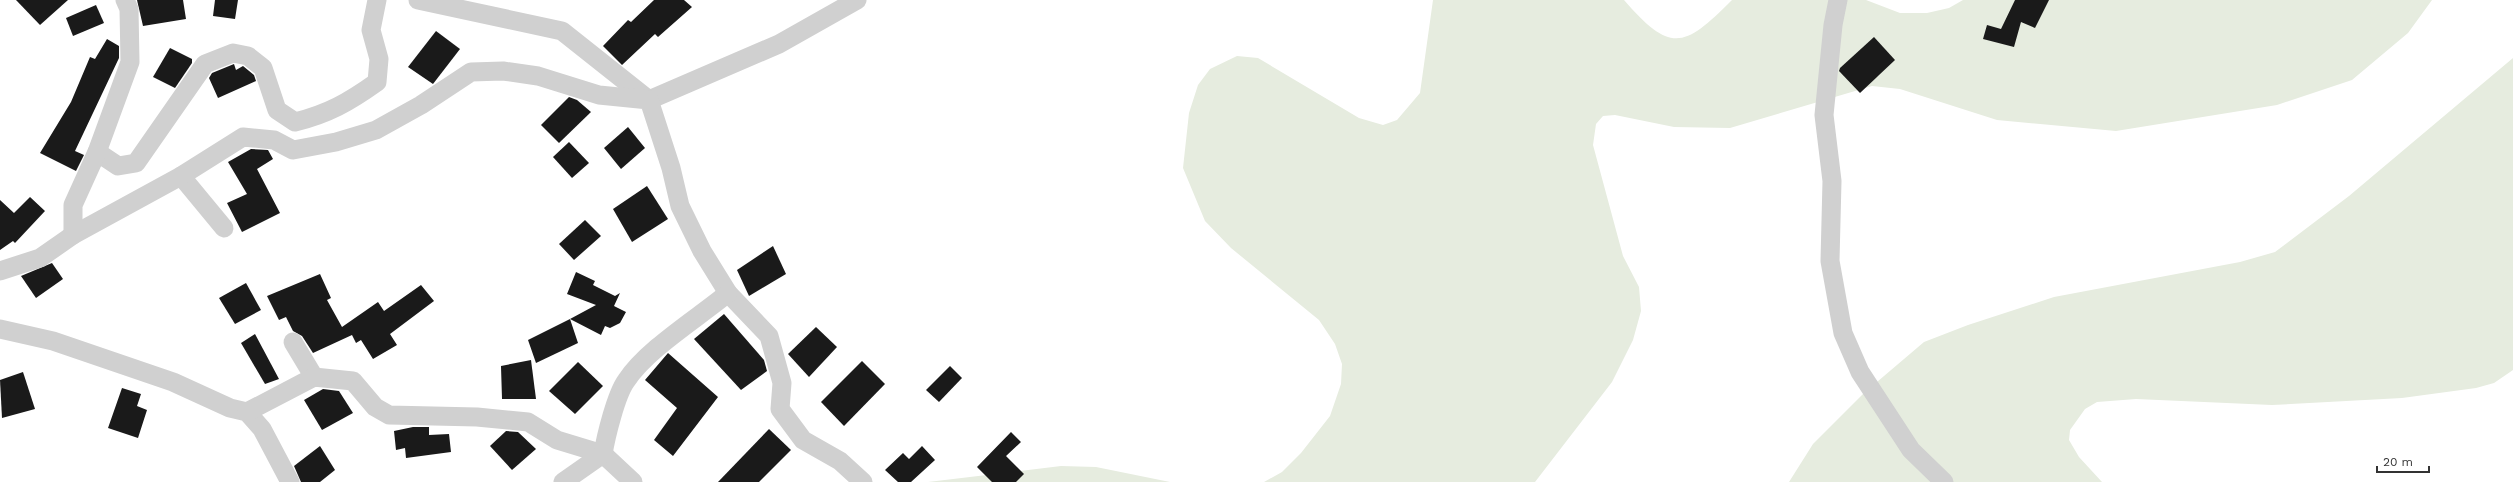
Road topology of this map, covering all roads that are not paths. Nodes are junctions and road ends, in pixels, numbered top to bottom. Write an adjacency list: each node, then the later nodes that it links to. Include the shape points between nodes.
1 (126, 0): 7 (street, via 129,9 130,62)
2 (377, 0): 7 (street, via 371,30 379,59 377,82 324,115 295,122 277,110 262,68 248,56 233,53 205,64 136,163 118,166)
3 (857, 0): 6 (street, via 779,44)
4 (1838, 0): 22 (street, via 1824,115 1832,181 1830,261 1844,333 1860,372 1911,450)
5 (424, 1): 6 (street, via 562,31)
6 (649, 100): 8 (street, via 599,95 538,76 503,71 471,72 421,105 376,130 336,142 293,150 274,140 243,137); 12 (street, via 671,168 680,206 702,251)
7 (97, 152): 10 (street, via 73,205)
8 (181, 176): 9 (street); 10 (street)
9 (224, 228)
10 (73, 235): 11 (street, via 40,258)
11 (0, 271)
12 (728, 293): 17 (street, via 652,353 625,381 606,436); 21 (street, via 769,336 782,383 780,409 803,440 840,461)
13 (0, 329): 16 (street, via 53,341 173,382 230,408)
14 (293, 342): 15 (street)
15 (314, 377): 16 (street); 17 (street, via 353,381 375,407 389,415 477,417 528,422 557,440)
16 (248, 412): 18 (street, via 262,429)
17 (603, 454): 19 (street); 20 (street)
18 (290, 482)
19 (563, 482)
20 (633, 482)
21 (864, 482)
22 (1944, 482)

